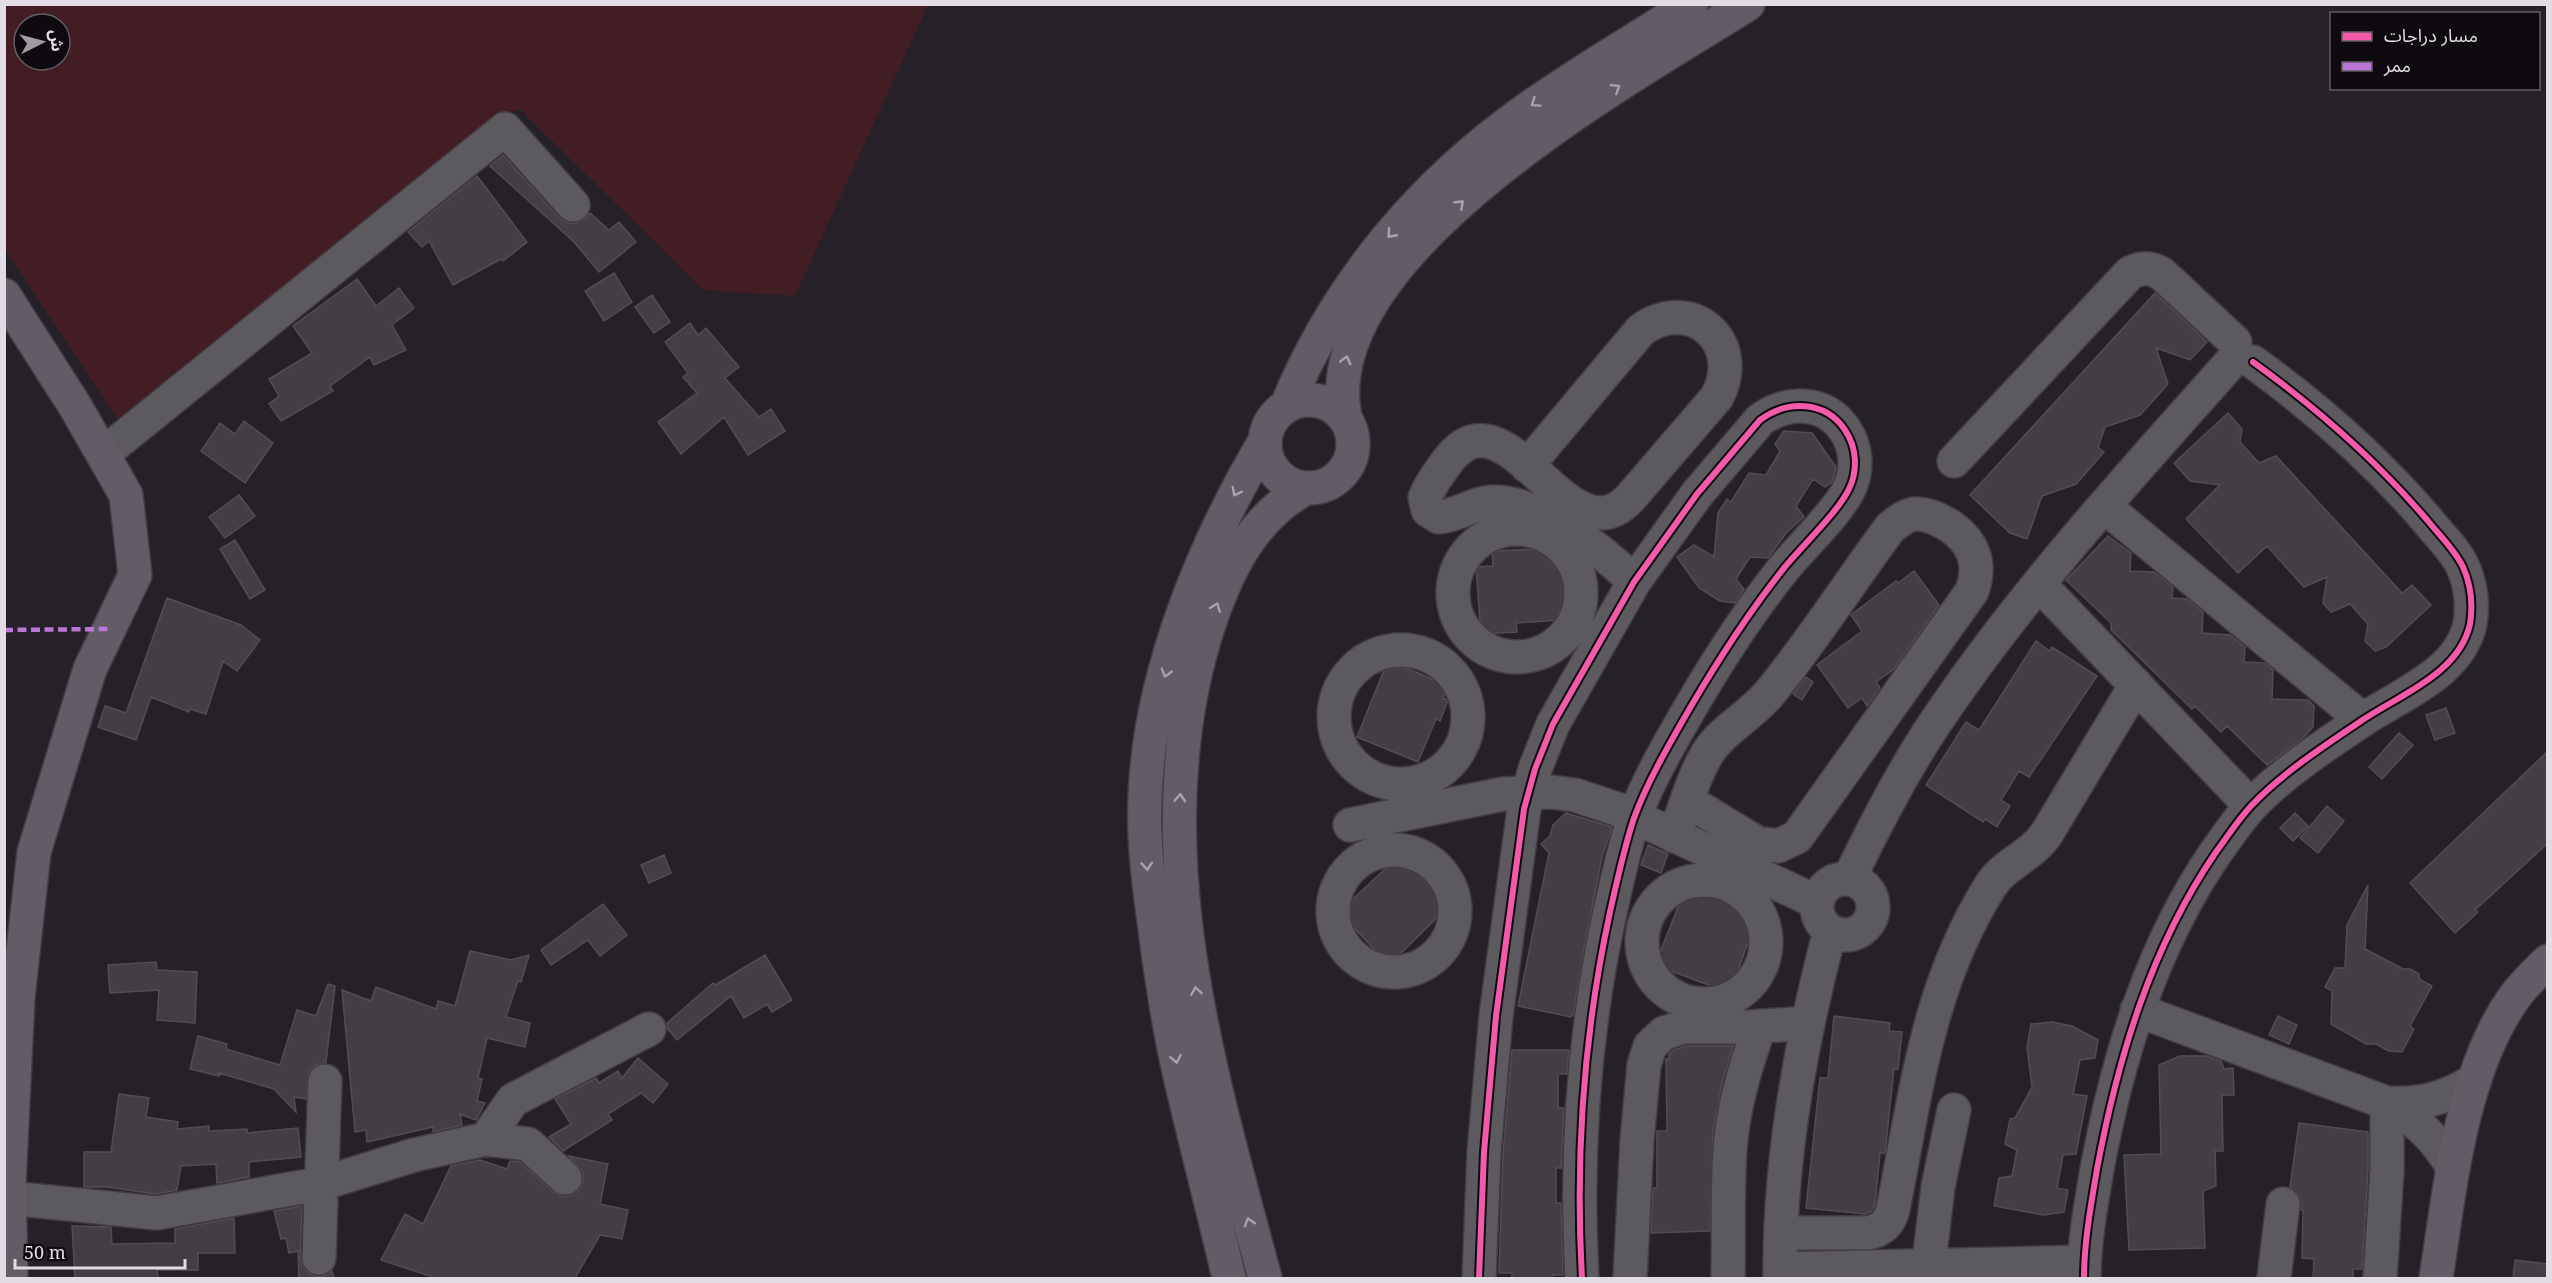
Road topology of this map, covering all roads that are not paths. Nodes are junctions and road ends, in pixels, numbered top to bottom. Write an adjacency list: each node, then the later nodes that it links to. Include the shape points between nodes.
1 (1691, 4): 6 (main road, one-way to 6, via 1527,108 1417,205 1384,241 1339,302)
2 (1748, 4): 7 (main road, one-way to 2, via 1341,384 1348,352 1377,296 1424,238 1474,191 1551,130)
3 (573, 205): 9 (street, via 504,129)
4 (4, 294): 9 (main road)
5 (2240, 355): 10 (street, via 2162,274 2150,268 2137,270); 13 (street); 19 (street, via 2295,392 2372,460 2456,555 2468,581 2472,611 2459,651 2428,679)
6 (1287, 405): 7 (main road, via 1302,399 1318,400); 8 (main road, via 1268,426)
7 (1345, 417): 12 (main road, via 1353,436 1349,463 1330,483)
8 (1265, 441): 12 (main road, via 1272,468 1281,478); 52 (main road, one-way to 52, via 1225,515 1185,610 1154,718 1145,798 1148,878 1163,992)
9 (104, 454): 44 (main road, via 126,495 135,575 90,669 34,852 18,998)
10 (1954, 461)
11 (1527, 466): 11 (street, via 1584,510 1601,513 1618,509 1717,397 1726,371 1721,345 1703,325 1691,319 1664,318 1652,322 1641,330); 14 (street, via 1494,442 1464,444 1455,450 1428,489 1425,504 1439,516 1493,502 1521,507 1585,540)
12 (1306, 488): 53 (main road, one-way to 12, via 1204,1038 1182,878 1181,775 1195,675 1225,583 1261,523)
13 (2104, 506): 15 (street); 19 (street)
14 (1634, 582): 21 (street, via 1553,724); 24 (street, via 1696,494 1760,420 1793,406 1817,409 1846,431 1855,454 1849,489 1737,633 1681,723)
15 (2040, 585): 18 (street); 28 (street, via 1934,725)
16 (1475, 642): 17 (street)
17 (1452, 673): 20 (street, via 1465,696 1468,721 1456,757 1437,774 1413,784); 20 (street, via 1426,655 1395,650 1371,657 1350,673 1336,701 1336,733 1354,766)
18 (2136, 686): 23 (street); 46 (street, via 2047,833 2031,852 1995,879 1962,939 1925,1042 1891,1217 1881,1228 1867,1233)
19 (2363, 720): 23 (street)
20 (1376, 780): 25 (street)
21 (1528, 792): 24 (street, via 1575,795); 25 (street); 54 (street, via 1494,1027)
22 (1688, 801): 22 (street, via 1715,743 1758,706 1779,681 1890,528 1907,517 1928,515 1961,534 1975,554 1976,579 1972,591 1797,837 1778,846 1757,843); 26 (street)
23 (2251, 806): 32 (street, via 2184,903)
24 (1635, 817): 26 (street); 55 (street, via 1605,937 1586,1060 1579,1184)
25 (1356, 824): 27 (street)
26 (1674, 836): 29 (street, via 1738,878)
27 (1366, 856)
28 (1849, 879): 29 (street, via 1828,884); 30 (street, via 1868,890 1873,911 1862,930 1840,936)
29 (1816, 902): 30 (street, via 1821,924)
30 (1830, 932): 33 (street)
31 (2547, 962): 36 (main road, via 2517,994 2497,1026)
32 (2137, 1010): 38 (street); 48 (street, via 2103,1134)
33 (1807, 1023): 34 (street); 46 (street, via 1788,1145)
34 (1760, 1026): 56 (street, via 1683,1027 1664,1033 1650,1046 1644,1065 1637,1140); 57 (street, via 1743,1074 1733,1124)
35 (649, 1029): 40 (street, via 513,1100)
36 (2475, 1080): 38 (street, via 2451,1094 2425,1102); 41 (main road)
37 (325, 1081): 43 (street)
38 (2387, 1103): 41 (street, via 2432,1137); 59 (street)
39 (1954, 1110): 49 (street, via 1938,1187)
40 (486, 1139): 42 (street, via 528,1144); 43 (street, via 414,1155)
41 (2453, 1168): 60 (main road)
42 (565, 1178)
43 (324, 1183): 44 (street, via 157,1214); 47 (street)
44 (9, 1198): 51 (main road)
45 (2283, 1204): 58 (street)
46 (1781, 1233): 50 (street)
47 (319, 1258)
48 (2084, 1270): 49 (street)
49 (1928, 1272): 50 (street)
50 (1780, 1274)
51 (12, 1278)
52 (1229, 1278)
53 (1265, 1278)
54 (1479, 1278)
55 (1582, 1278)
56 (1630, 1278)
57 (1728, 1278)
58 (2274, 1278)
59 (2380, 1278)
60 (2436, 1278)

